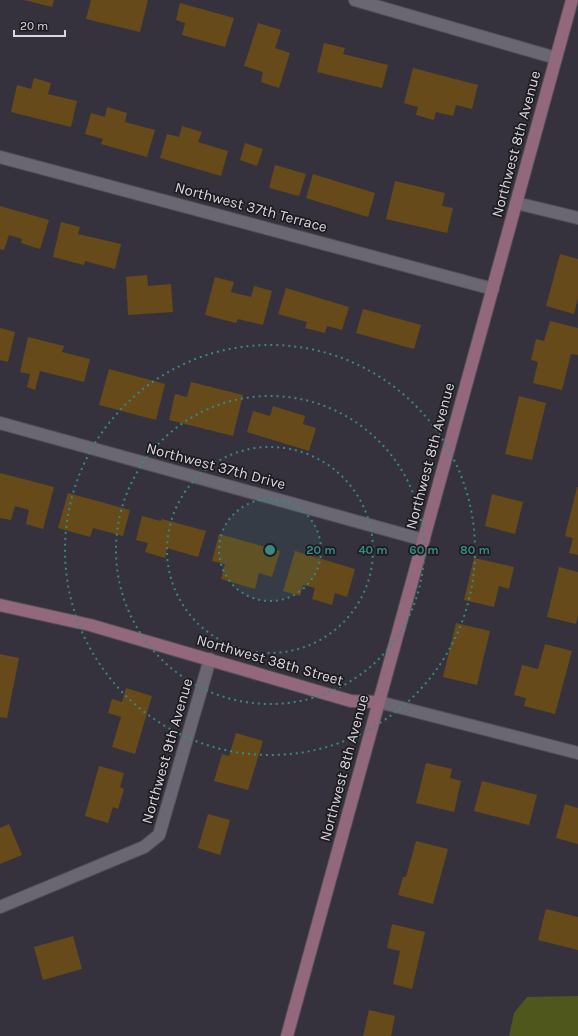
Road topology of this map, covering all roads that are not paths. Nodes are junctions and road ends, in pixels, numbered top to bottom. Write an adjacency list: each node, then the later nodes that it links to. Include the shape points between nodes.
1 (355, 0): 3 (street)
2 (572, 0): 3 (street, Northwest 8th Avenue)
3 (556, 58): 5 (street, Northwest 8th Avenue)
4 (0, 157): 7 (street, Northwest 37th Terrace)
5 (516, 203): 6 (street); 7 (street, Northwest 8th Avenue)
6 (578, 218)
7 (493, 289): 9 (street, Northwest 8th Avenue)
8 (0, 423): 9 (street, Northwest 37th Drive)
9 (424, 540): 12 (street, Northwest 8th Avenue)
10 (0, 605): 11 (street, Northwest 38th Street, via 90,626)
11 (210, 659): 12 (street, Northwest 38th Street, via 351,701); 14 (street, Northwest 9th Avenue, via 159,835 144,847)
12 (379, 702): 13 (street, Northwest 38th Street); 15 (street, Northwest 8th Avenue)
13 (578, 752)
14 (0, 906)
15 (287, 1036)

